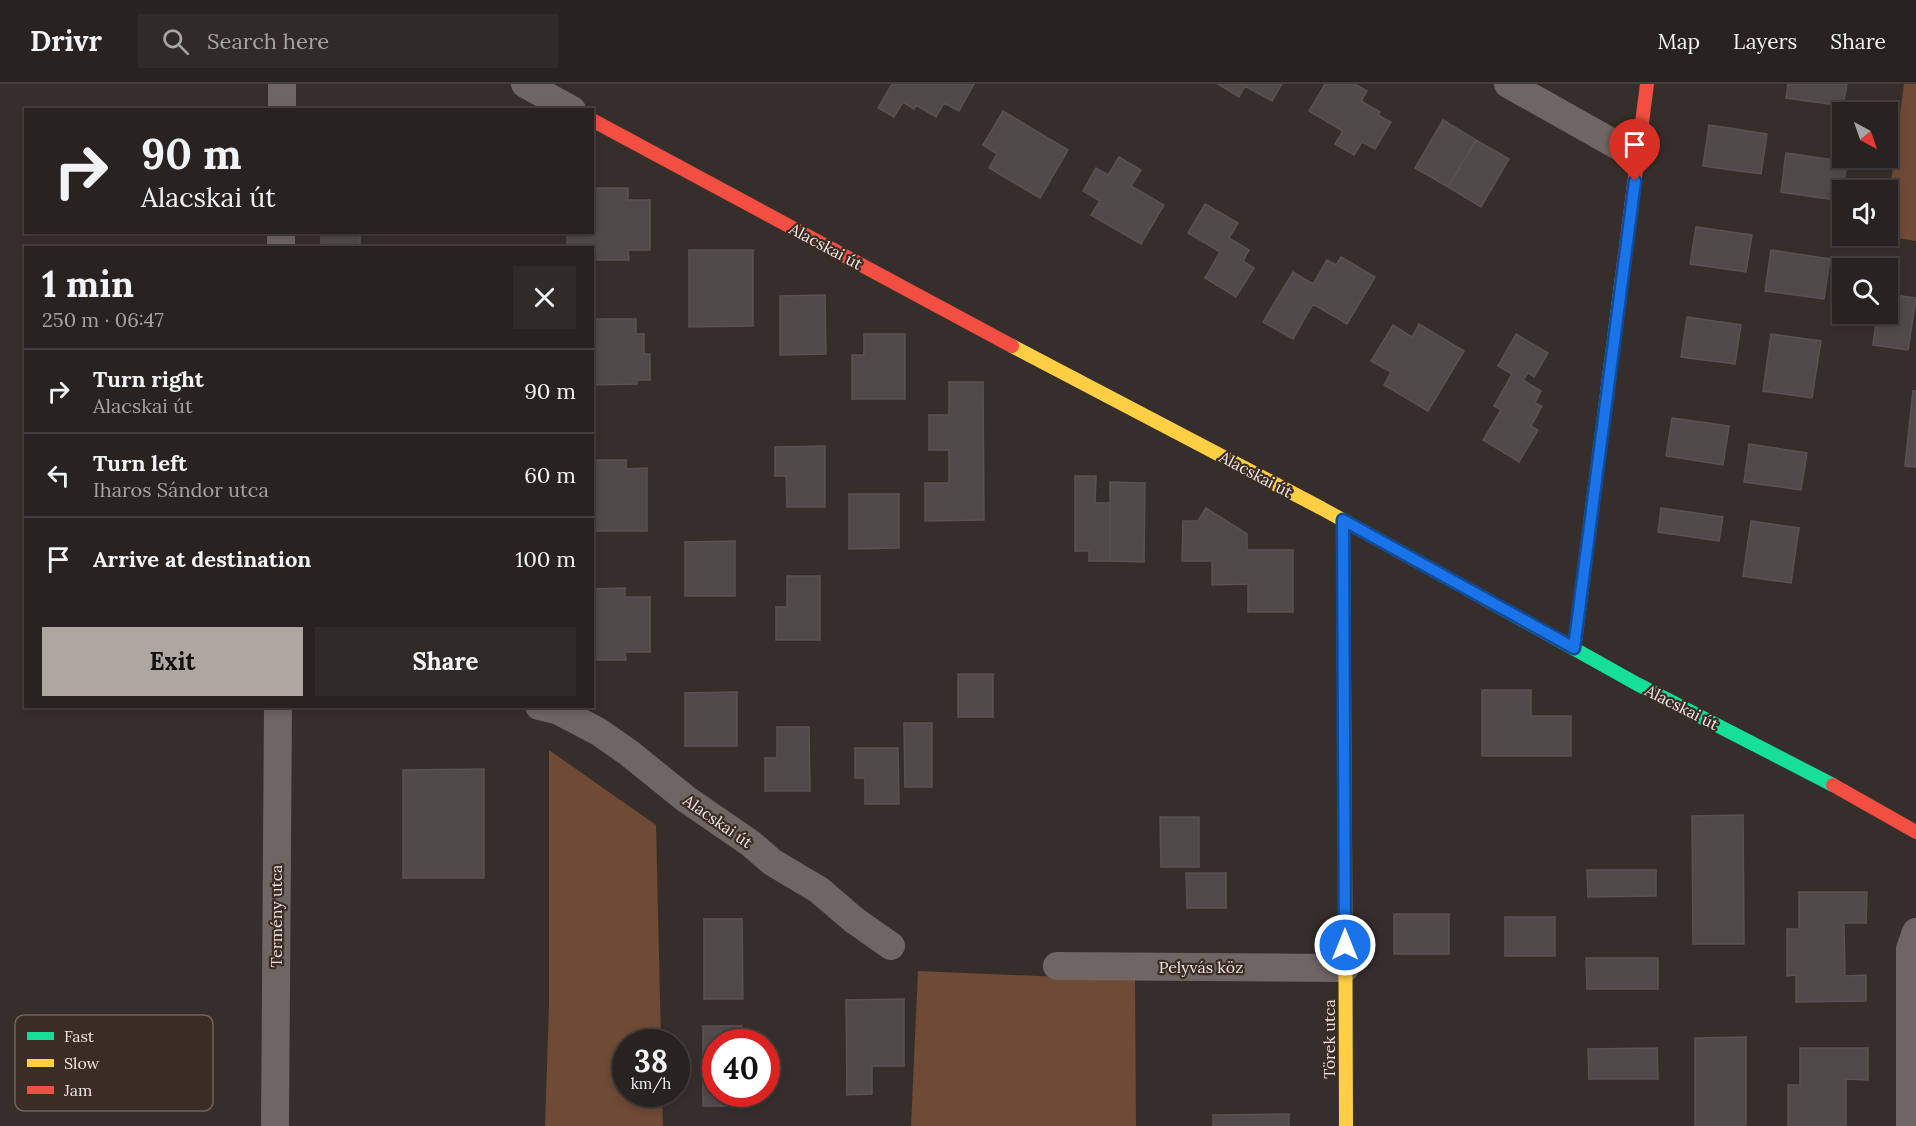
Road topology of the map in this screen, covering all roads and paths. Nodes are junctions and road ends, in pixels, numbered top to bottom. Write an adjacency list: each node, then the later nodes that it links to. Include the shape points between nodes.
1 (282, 84): 5 (street)
2 (525, 84): 6 (street)
3 (1508, 84): 8 (street)
4 (1647, 84): 8 (street)
5 (282, 108)
6 (568, 108)
7 (594, 121): 9 (street, Alacskai út)
8 (1638, 157): 10 (street)
9 (1343, 520): 10 (street, Alacskai út); 17 (street, Törek utca)
10 (1574, 648): 13 (street, Alacskai út)
11 (278, 708): 18 (street, Termény utca)
12 (547, 708): 15 (street, Alacskai út, via 599,732)
13 (1916, 832)
14 (1916, 932): 20 (street, via 1910,949)
15 (891, 946)
16 (1057, 966): 17 (street, Pelyvás köz)
17 (1345, 968): 19 (street, Törek utca)
18 (274, 1126)
19 (1346, 1126)
20 (1910, 1126)

